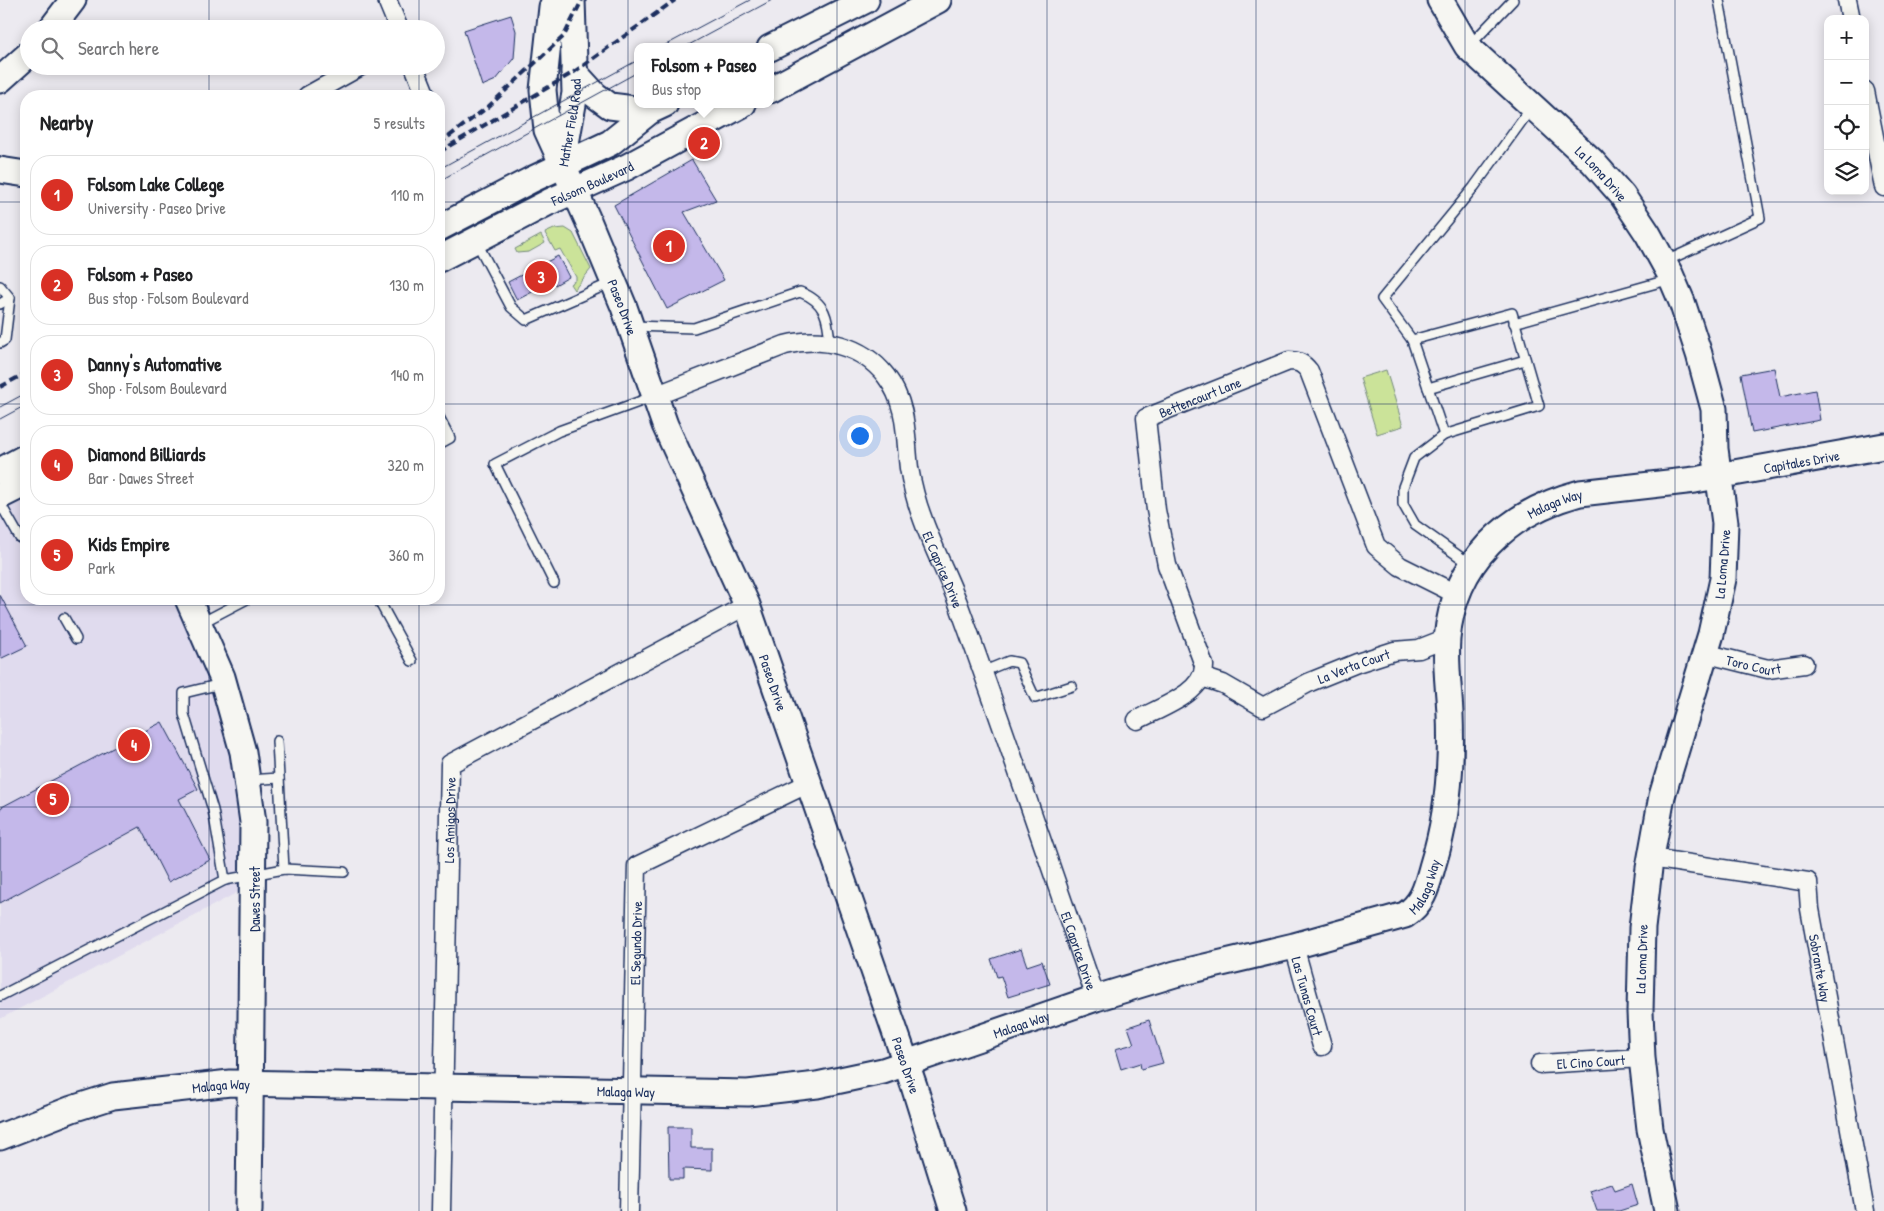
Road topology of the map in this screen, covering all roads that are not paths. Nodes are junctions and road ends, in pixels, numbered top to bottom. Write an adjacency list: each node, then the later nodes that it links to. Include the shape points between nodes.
1 (73, 0): 12 (street)
2 (387, 0): 13 (street)
3 (555, 0): 29 (street, Mather Field Road, via 543,90 547,130)
4 (572, 0): 17 (street, Mather Field Road)
5 (866, 0): 14 (street)
6 (938, 0): 21 (street)
7 (1440, 0): 15 (street, La Loma Drive)
8 (1513, 0): 15 (lane)
9 (1719, 0): 37 (lane, via 1760,218)
10 (1847, 0): 11 (street)
11 (1850, 15)
12 (58, 20)
13 (395, 20)
14 (774, 46)
15 (1468, 47): 24 (street, La Loma Drive)
16 (20, 62): 20 (street)
17 (574, 72): 26 (street, via 610,106); 29 (street, Mather Field Road, via 575,93)
18 (345, 75): 22 (street)
19 (418, 75): 23 (street)
20 (0, 80)
21 (774, 88)
22 (318, 90)
23 (424, 90)
24 (1533, 105): 37 (street, La Loma Drive, via 1592,160 1622,195); 44 (lane, via 1474,187 1382,299)
25 (1868, 105): 32 (street)
26 (634, 107)
27 (658, 108): 29 (street, Folsom Boulevard, via 610,143)
28 (737, 108): 33 (street, Folsom Boulevard, via 627,167)
29 (562, 166): 33 (street, Paseo Drive); 34 (street, Folsom Boulevard)
30 (0, 170): 31 (street)
31 (20, 173)
32 (1884, 186)
33 (574, 190): 35 (street, Folsom Boulevard); 38 (street, Paseo Drive)
34 (445, 225)
35 (475, 239): 36 (street, Folsom Boulevard); 38 (lane, via 511,307 526,320)
36 (445, 256)
37 (1668, 271): 42 (lane); 56 (street, La Loma Drive, via 1699,354 1714,409 1715,449)
38 (613, 282): 43 (street, Paseo Drive)
39 (0, 286): 40 (lane)
40 (10, 298): 41 (lane); 46 (lane, via 5,340)
41 (0, 304)
42 (1514, 323): 44 (lane, via 1512,313); 47 (lane)
43 (630, 326): 45 (lane, via 694,328 800,292 811,296 824,310); 49 (street, Paseo Drive)
44 (1412, 340): 48 (lane)
45 (830, 342): 49 (street, El Caprice Drive, via 807,341 785,345); 75 (street, El Caprice Drive, via 852,350 874,364 899,398 906,420 914,493)
46 (0, 343)
47 (1525, 360): 48 (lane); 51 (lane, via 1539,406)
48 (1428, 388): 51 (lane)
49 (655, 396): 62 (lane, via 560,432 495,464); 67 (street, Paseo Drive, via 683,466)
50 (445, 428): 52 (lane, via 450,438)
51 (1444, 435): 61 (lane, via 1414,458 1403,487 1404,504 1416,525)
52 (445, 441)
53 (1884, 446): 56 (street, Capitales Drive)
54 (20, 460): 55 (street)
55 (0, 471)
56 (1720, 475): 61 (street, Malaga Way, via 1563,497 1510,526 1485,546); 72 (street, La Loma Drive, via 1725,559 1718,605)
57 (20, 486): 58 (street)
58 (0, 496)
59 (0, 503): 60 (lane)
60 (20, 538)
61 (1472, 565): 63 (street, Malaga Way)
62 (554, 584)
63 (1458, 595): 70 (street, Malaga Way); 76 (street, Bettencourt Lane, via 1400,566 1376,546 1309,371 1297,361 1289,362 1146,418 1156,510 1167,565 1204,665)
64 (191, 605): 69 (street, Dawes Street)
65 (236, 605): 69 (lane)
66 (381, 605): 73 (lane)
67 (747, 605): 83 (street, Paseo Drive); 97 (street, Los Amigos Drive, via 450,764)
68 (64, 618): 71 (lane)
69 (200, 624): 77 (street, Dawes Street)
70 (1448, 638): 76 (street, La Verta Court, via 1419,650 1394,651 1357,663 1310,682 1263,707 1223,684); 89 (street, Malaga Way, via 1449,771 1439,844 1423,897 1416,908 1405,915)
71 (76, 639)
72 (1704, 653): 74 (street, Toro Court, via 1768,669); 84 (street, La Loma Drive, via 1671,760)
73 (412, 661)
74 (1804, 664)
75 (982, 672): 78 (lane, via 1009,662 1020,663 1035,698); 91 (street, El Caprice Drive)
76 (1202, 677): 79 (street, via 1194,689)
77 (224, 683): 82 (street, Dawes Street, via 243,752); 88 (lane, via 184,693 184,714 213,810)
78 (1072, 686)
79 (1138, 720)
80 (277, 741): 81 (lane)
81 (279, 778): 82 (lane); 85 (lane)
82 (247, 780): 87 (street, Dawes Street, via 253,822)
83 (809, 783): 94 (street, Paseo Drive); 98 (street, El Segundo Drive, via 637,866)
84 (1650, 858): 93 (street, La Loma Drive, via 1640,966); 105 (street, Sobrante Way, via 1808,882 1810,909)
85 (284, 869): 86 (lane); 87 (lane)
86 (344, 872)
87 (254, 873): 88 (lane); 96 (street, Dawes Street)
88 (224, 880): 90 (lane)
89 (1294, 946): 91 (street, Malaga Way, via 1176,974); 92 (street, Las Tunas Court)
90 (0, 996)
91 (1096, 998): 94 (street, Malaga Way)
92 (1322, 1046)
93 (1642, 1058): 95 (street, El Cino Court); 104 (street, La Loma Drive, via 1650,1129)
94 (906, 1064): 98 (street, Malaga Way, via 817,1085 748,1093); 103 (street, Paseo Drive)
95 (1540, 1064)
96 (251, 1084): 97 (street, Malaga Way); 99 (street, Malaga Way, via 189,1086 113,1096); 100 (street, Dawes Street)
97 (443, 1087): 98 (street, Malaga Way); 101 (street, Los Amigos Drive)
98 (633, 1090): 102 (street, El Segundo Drive)
99 (0, 1137)
100 (249, 1211)
101 (441, 1211)
102 (629, 1211)
103 (953, 1211)
104 (1667, 1211)
105 (1865, 1211)

